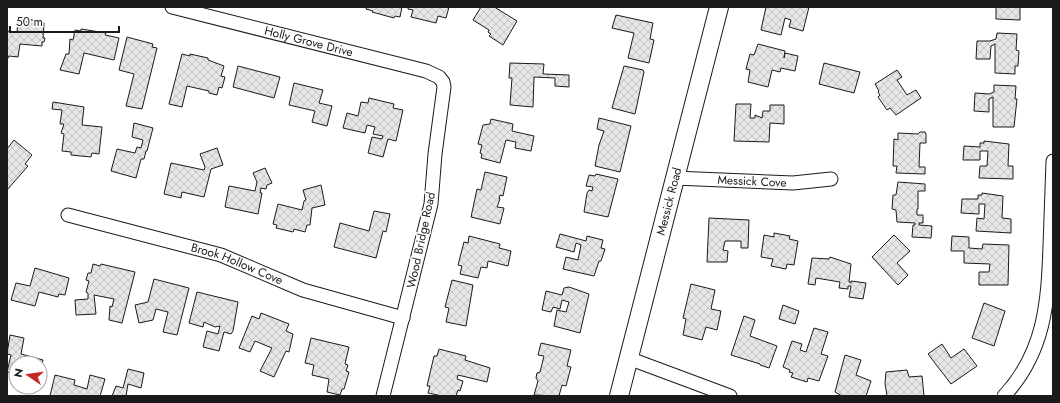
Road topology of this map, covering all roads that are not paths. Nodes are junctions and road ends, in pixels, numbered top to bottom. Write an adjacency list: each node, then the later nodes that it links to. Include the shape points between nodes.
1 (172, 7): 3 (street, Holly Grove Drive, via 426,71 439,77)
2 (719, 7): 5 (street, Messick Road)
3 (443, 82): 8 (street, Wood Bridge Road, via 444,94 437,133 431,204)
4 (1053, 161): 13 (street, via 1045,315 1033,352 1014,386)
5 (674, 178): 6 (street, Messick Cove, via 794,183); 9 (street, Messick Road)
6 (830, 179)
7 (68, 215): 8 (street, Brook Hollow Cove, via 221,255 303,290)
8 (403, 318): 10 (street, Wood Bridge Road)
9 (628, 358): 11 (street, Messick Road); 12 (street)
10 (383, 396)
11 (619, 396)
12 (730, 396)
13 (1004, 396)

